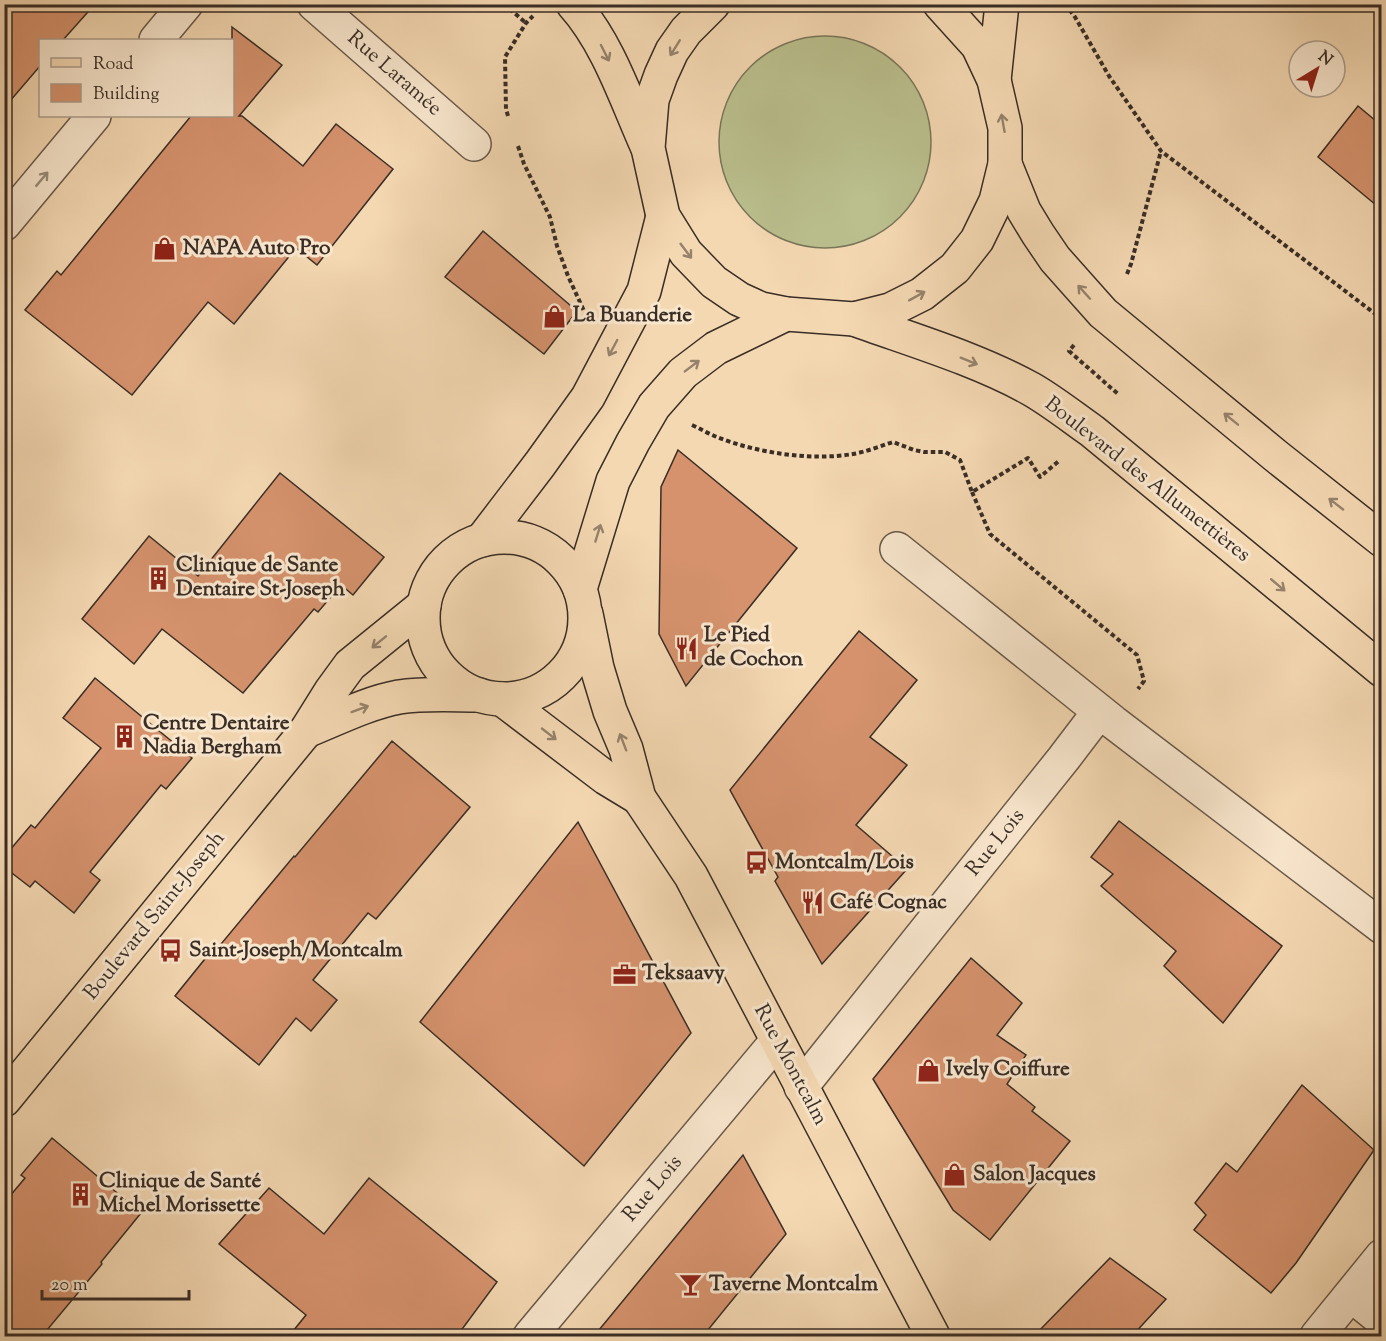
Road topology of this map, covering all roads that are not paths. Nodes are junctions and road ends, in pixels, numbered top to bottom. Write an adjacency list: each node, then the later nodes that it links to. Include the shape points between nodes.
1 (186, 4): 7 (street)
2 (314, 4): 10 (street, Rue Laramée)
3 (573, 4): 11 (main road, one-way to 11, via 605,51)
4 (713, 4): 11 (main road, one-way to 11, via 686,31 661,75 652,99)
5 (940, 4): 8 (main road, via 978,46)
6 (1002, 4): 8 (main road)
7 (157, 39)
8 (994, 80): 12 (main road, one-way to 8, via 1005,128)
9 (93, 117): 14 (street, one-way to 9)
10 (474, 144)
11 (648, 148): 13 (main road)
12 (1005, 164): 16 (main road, one-way to 12, via 890,310 922,294 955,268 977,240 996,201); 18 (main road, one-way to 12, via 1103,313 1038,234)
13 (663, 216): 15 (main road, one-way to 15, via 686,253 714,282 761,309); 17 (main road, one-way to 17, via 644,291 588,397)
14 (4, 224)
15 (786, 314): 16 (main road); 20 (main road, one-way to 15, via 614,481 654,406 683,373 716,348)
16 (854, 319): 22 (main road, Boulevard des Allumettières, one-way to 22, via 957,356 1031,389 1092,431)
17 (482, 540): 20 (main road, via 505,537 529,541 551,551 568,568); 21 (main road, via 461,549 443,564)
18 (1382, 540)
19 (897, 549): 24 (street)
20 (583, 602): 23 (main road, via 582,640 571,665 553,683 528,696); 26 (main road, Rue Montcalm, one-way to 20, via 597,668)
21 (424, 605): 23 (main road, via 424,628 430,650 442,669 459,684); 25 (main road, Boulevard Saint-Joseph, one-way to 25, via 350,665)
22 (1382, 670)
23 (491, 697): 25 (main road, Boulevard Saint-Joseph, one-way to 23, via 398,697); 26 (main road, Rue Montcalm, one-way to 26)
24 (1106, 717): 27 (street); 29 (street, Rue Lois, via 1064,758)
25 (306, 731): 30 (main road, Boulevard Saint-Joseph)
26 (639, 798): 28 (main road, Rue Montcalm, via 691,876)
27 (1382, 927)
28 (777, 1041): 29 (main road, Rue Montcalm); 34 (street, Rue Lois)
29 (801, 1087): 35 (main road, Rue Montcalm)
30 (4, 1100)
31 (1382, 1256): 32 (street)
32 (1351, 1295): 33 (street); 36 (street)
33 (1382, 1320)
34 (530, 1336)
35 (933, 1336)
36 (1317, 1336)

